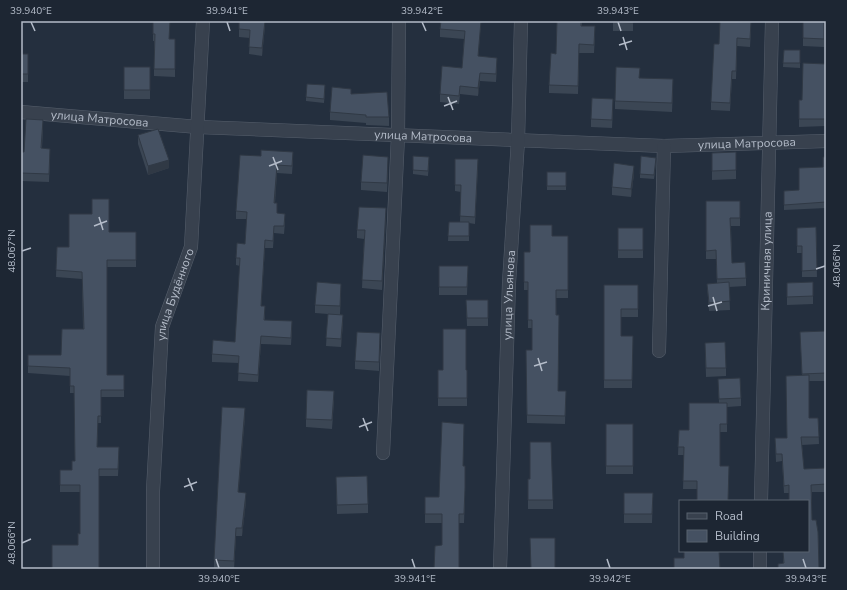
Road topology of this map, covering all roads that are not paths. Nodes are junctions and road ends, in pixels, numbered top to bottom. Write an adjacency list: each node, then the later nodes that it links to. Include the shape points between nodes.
1 (203, 21): 6 (street, улица Будённого)
2 (399, 21): 7 (street)
3 (521, 21): 8 (street, улица Ульянова)
4 (772, 21): 10 (street, Криничная улица)
5 (21, 112): 6 (street, улица Матросова)
6 (198, 127): 7 (street, улица Матросова); 16 (street, улица Будённого, via 191,247 162,327 153,491)
7 (398, 136): 8 (street, улица Матросова); 13 (street)
8 (518, 140): 11 (street, улица Матросова); 17 (street, улица Ульянова, via 509,283)
9 (826, 141): 10 (street, улица Матросова)
10 (768, 142): 11 (street, улица Матросова); 14 (street, Криничная улица)
11 (664, 146): 12 (street)
12 (659, 351)
13 (383, 454)
14 (761, 500)
15 (760, 552): 18 (street)
16 (153, 569)
17 (500, 569)
18 (760, 569)

